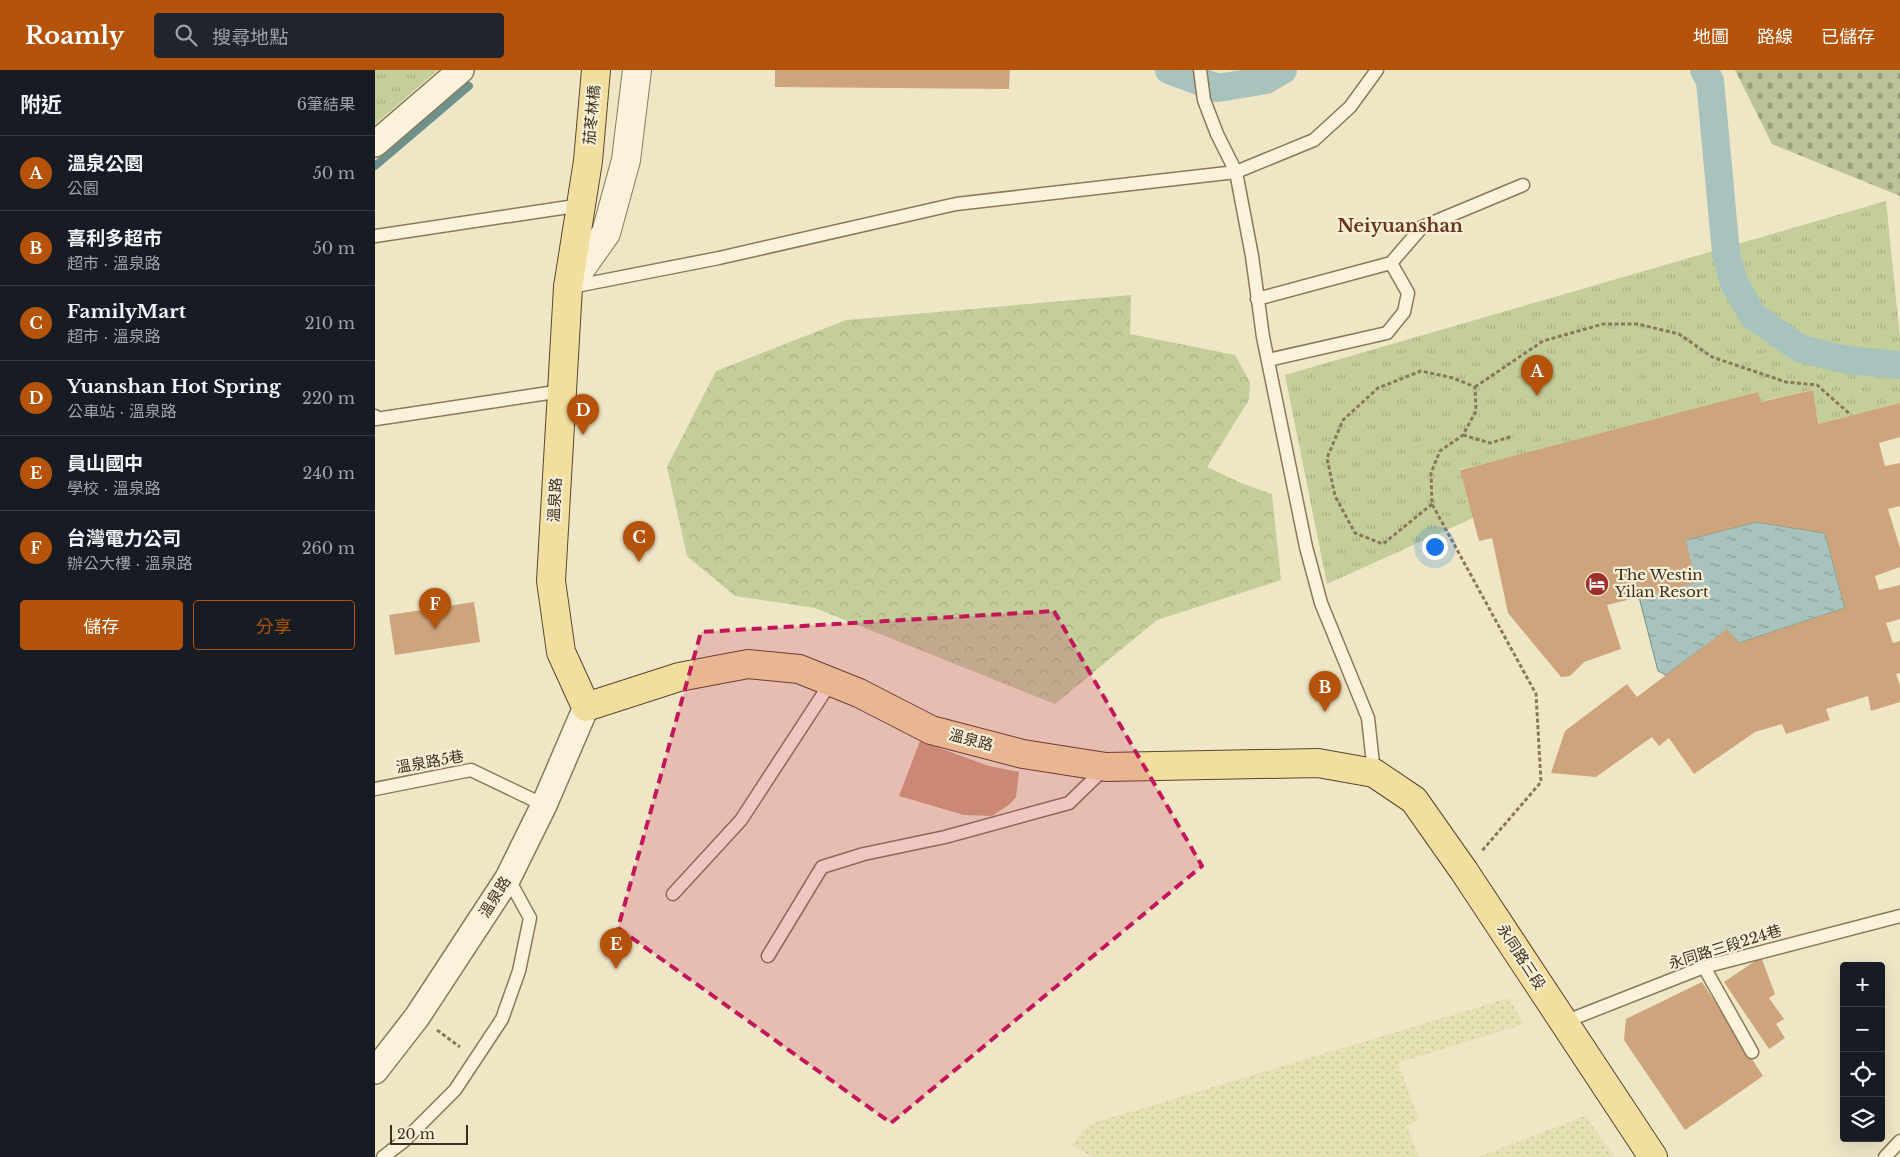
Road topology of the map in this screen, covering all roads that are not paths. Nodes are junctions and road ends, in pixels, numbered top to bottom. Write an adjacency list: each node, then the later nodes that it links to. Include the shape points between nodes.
1 (461, 70): 6 (street)
2 (596, 70): 7 (main road, 茄苳林橋)
3 (637, 70): 13 (street, via 626,160 606,233)
4 (1200, 70): 8 (lane, via 1204,100)
5 (1377, 70): 8 (lane, via 1350,107 1314,140)
6 (375, 144)
7 (588, 161): 10 (main road, 溫泉路)
8 (1237, 172): 13 (lane, via 956,204 719,258); 14 (lane)
9 (1523, 185): 12 (lane, via 1421,227)
10 (582, 205): 11 (lane); 13 (main road, 溫泉路)
11 (375, 236)
12 (1391, 263): 14 (lane); 15 (lane, via 1408,293 1404,312 1387,333)
13 (569, 287): 16 (main road, 溫泉路)
14 (1257, 298): 15 (lane)
15 (1268, 360): 21 (lane, via 1306,547 1321,603 1368,718)
16 (562, 391): 17 (lane, via 376,419); 19 (main road, 溫泉路, via 551,581 561,652)
17 (375, 416)
18 (831, 682): 19 (main road, 溫泉路, via 799,668 748,664 679,677); 20 (main road, 溫泉路, via 931,730 1023,754); 25 (lane, via 741,820)
19 (586, 707): 23 (street, 溫泉路)
20 (1106, 767): 21 (main road, 溫泉路, via 1318,763); 27 (lane, via 1069,804 822,867)
21 (1374, 773): 29 (main road, 永同路三段, via 1414,800 1465,871)
22 (375, 789): 23 (lane, 溫泉路5巷, via 471,770)
23 (544, 805): 24 (street, 溫泉路)
24 (508, 878): 31 (street, 溫泉路, via 417,1018); 33 (lane, via 530,918 519,971 502,1018 455,1090 404,1141)
25 (673, 894)
26 (1900, 916): 28 (lane, 永同路三段224巷)
27 (767, 956)
28 (1704, 967): 29 (lane, 永同路三段224巷); 30 (lane)
29 (1564, 1022): 34 (main road, 永同路三段)
30 (1752, 1052)
31 (375, 1071)
32 (1900, 1141): 35 (lane)
33 (383, 1157)
34 (1653, 1157)
35 (1885, 1157)

